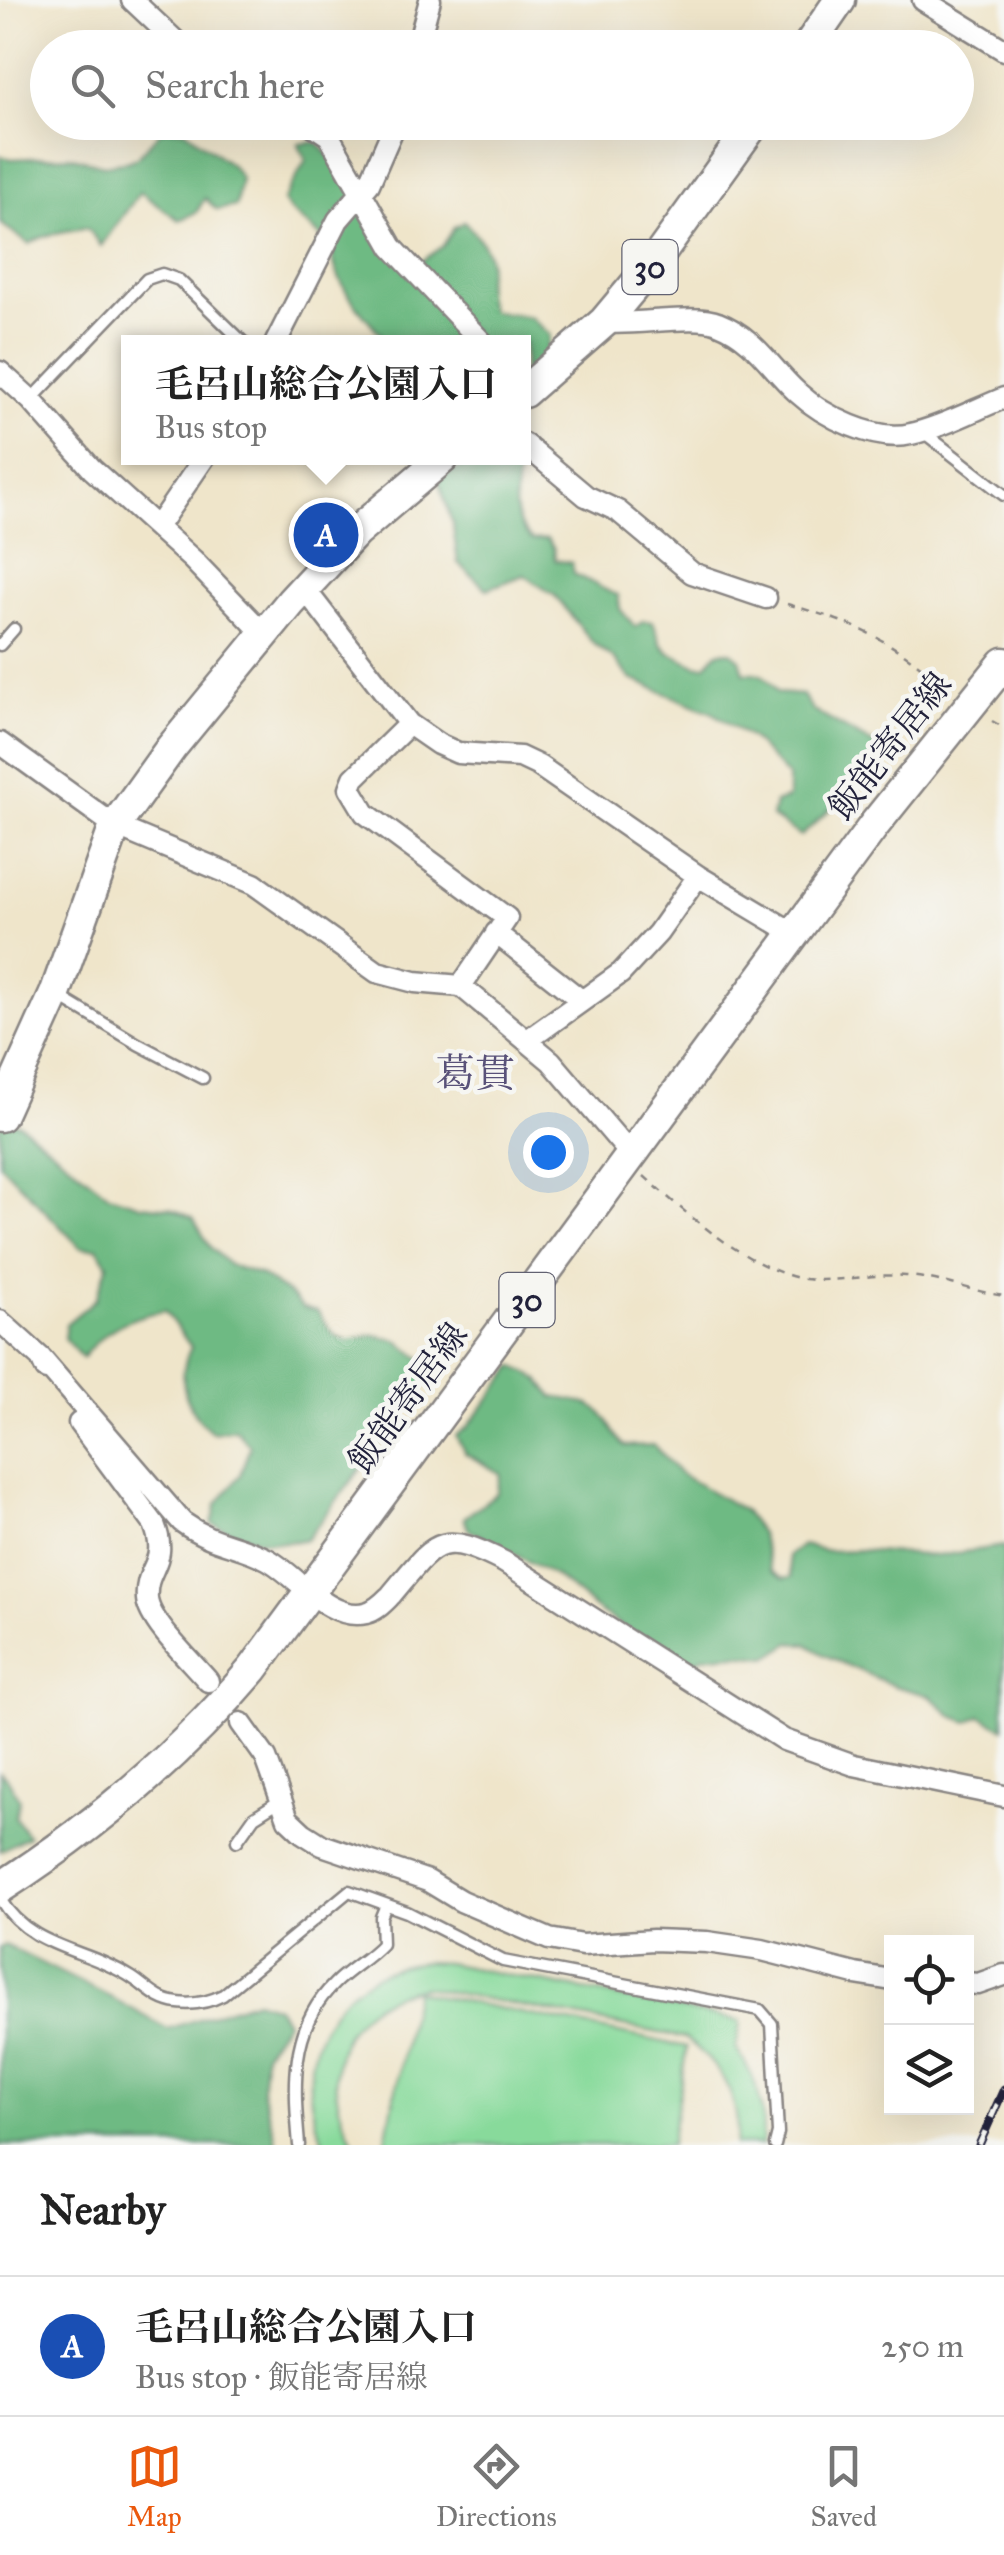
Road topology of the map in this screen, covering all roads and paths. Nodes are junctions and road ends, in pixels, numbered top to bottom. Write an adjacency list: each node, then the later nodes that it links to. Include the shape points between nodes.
1 (132, 0): 5 (street)
2 (430, 0): 6 (street)
3 (840, 0): 7 (main road)
4 (923, 0): 8 (street)
5 (164, 30)
6 (422, 30)
7 (819, 30)
8 (972, 30)
9 (974, 31): 10 (street)
10 (1004, 50)
11 (331, 140): 14 (street)
12 (390, 140): 14 (street)
13 (742, 140): 15 (main road, 30)
14 (363, 193): 17 (street, via 338,220); 18 (street, via 392,248)
15 (604, 322): 20 (main road, 30); 23 (street, via 716,321 760,349 799,394 833,416 888,435)
16 (236, 335): 22 (lane, via 179,280 147,278)
17 (280, 335)
18 (475, 335)
19 (0, 372): 22 (street)
20 (531, 383)
21 (1004, 398): 23 (street)
22 (31, 400): 28 (street, via 92,469)
23 (922, 430): 27 (lane)
24 (531, 450): 30 (street, via 692,573)
25 (199, 465): 28 (street)
26 (435, 465): 29 (main road, via 366,522)
27 (1004, 496)
28 (157, 526): 32 (street)
29 (304, 588): 32 (main road); 37 (street)
30 (766, 598): 35 (path, via 871,632)
31 (14, 629): 33 (lane)
32 (264, 634): 40 (main road)
33 (0, 645)
34 (1004, 663): 43 (main road, 飯能寄居線 / 30)
35 (956, 695)
36 (981, 716): 38 (path)
37 (409, 724): 41 (street, via 458,753 520,757 539,766); 42 (street, via 350,788 365,813 507,918)
38 (1004, 728)
39 (0, 743): 40 (street)
40 (115, 826): 44 (street, via 254,884 377,972); 45 (main road)
41 (698, 876): 43 (street); 46 (street, via 621,974)
42 (496, 934): 44 (street); 46 (street)
43 (795, 934): 50 (main road, 飯能寄居線 / 30)
44 (461, 986): 47 (street)
45 (55, 994): 48 (lane); 49 (main road)
46 (581, 1000): 47 (street)
47 (529, 1039): 50 (street, via 582,1094)
48 (203, 1078)
49 (0, 1116)
50 (630, 1159): 51 (path, via 718,1238 804,1279 909,1276); 54 (main road, 飯能寄居線 / 30)
51 (1004, 1296)
52 (0, 1322): 53 (street)
53 (41, 1358): 54 (street, via 182,1522 206,1539 265,1558); 55 (street, via 56,1394 154,1524 161,1554 147,1589 148,1608)
54 (312, 1592): 57 (street, via 348,1613 371,1612 430,1550 446,1542 474,1547 784,1740 854,1765); 60 (main road, 飯能寄居線 / 30, via 246,1678 171,1757 90,1826)
55 (208, 1681)
56 (241, 1723): 58 (street, via 266,1758)
57 (1004, 1796)
58 (280, 1800): 59 (lane, via 254,1817); 64 (street, via 288,1819 322,1845 428,1881 460,1902 549,1939 582,1945 707,1942)
59 (237, 1840)
60 (0, 1888)
61 (0, 1899): 62 (lane, via 30,1933 132,1977 174,2004 223,1995 349,1892)
62 (386, 1904): 66 (lane, via 382,1944 317,2004 304,2030 296,2057); 67 (lane, via 503,1961 760,2010 772,2024)
63 (1004, 1976): 65 (street)
64 (884, 1979)
65 (974, 1984)
66 (299, 2145)
67 (775, 2145)

